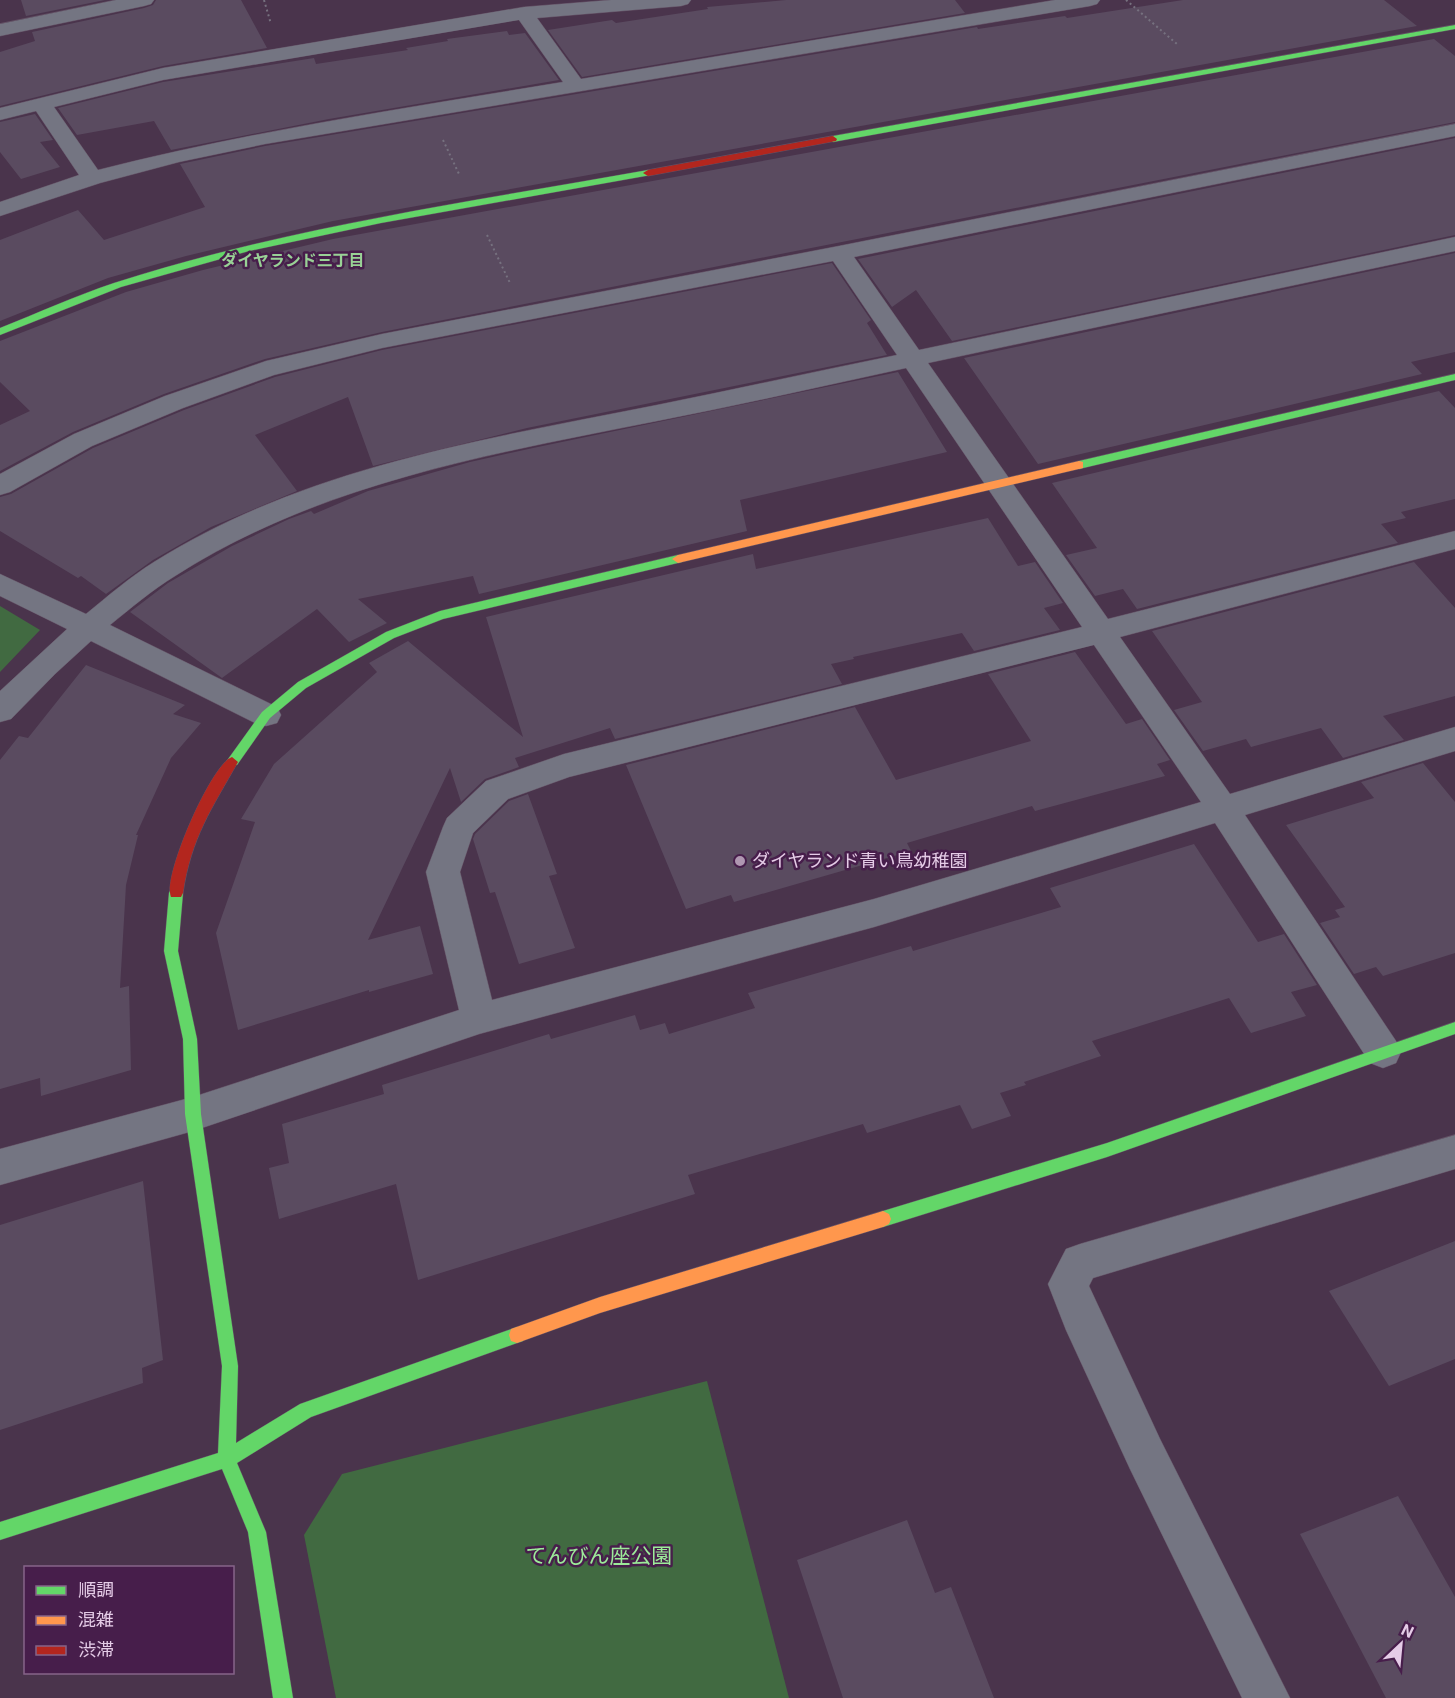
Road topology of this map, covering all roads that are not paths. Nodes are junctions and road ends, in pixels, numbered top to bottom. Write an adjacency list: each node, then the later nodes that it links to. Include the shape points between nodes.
1 (144, 0): 8 (street)
2 (681, 0): 6 (street)
3 (1016, 0): 5 (street)
4 (1090, 0): 5 (street)
5 (1043, 8): 9 (street)
6 (524, 13): 9 (street); 10 (street, via 162,74)
7 (1455, 27): 17 (street, via 333,230 117,285)
8 (0, 30)
9 (576, 86): 13 (street, via 265,138)
10 (42, 104): 11 (street); 13 (street)
11 (0, 114)
12 (1455, 130): 16 (street)
13 (92, 178): 14 (street)
14 (0, 209)
15 (1455, 244): 18 (street)
16 (839, 253): 18 (street); 21 (street, via 382,340 266,369 83,440)
17 (0, 332)
18 (911, 360): 20 (street); 24 (street, via 529,437 401,468 267,515 167,567)
19 (1455, 377): 20 (street)
20 (999, 485): 25 (street); 27 (street, via 440,615 362,650 302,685)
21 (0, 486)
22 (1455, 540): 25 (street)
23 (0, 584): 24 (street)
24 (86, 628): 26 (street); 27 (street)
25 (1102, 632): 29 (street); 30 (street, via 564,766 497,790 459,827 443,872)
26 (0, 711)
27 (266, 715): 33 (street, via 209,795 189,842 176,889 171,951 190,1039)
28 (1455, 739): 29 (street)
29 (1222, 807): 30 (street, via 874,913); 32 (street)
30 (479, 1018): 33 (street)
31 (1455, 1028): 32 (street)
32 (1383, 1052): 36 (street, via 1107,1150 578,1313 306,1410)
33 (193, 1114): 35 (street); 36 (street, via 230,1366)
34 (1455, 1152): 39 (street, via 1080,1263 1068,1284 1145,1454)
35 (0, 1167)
36 (227, 1459): 37 (street); 38 (street, via 257,1532)
37 (0, 1532)
38 (283, 1698)
39 (1267, 1698)

